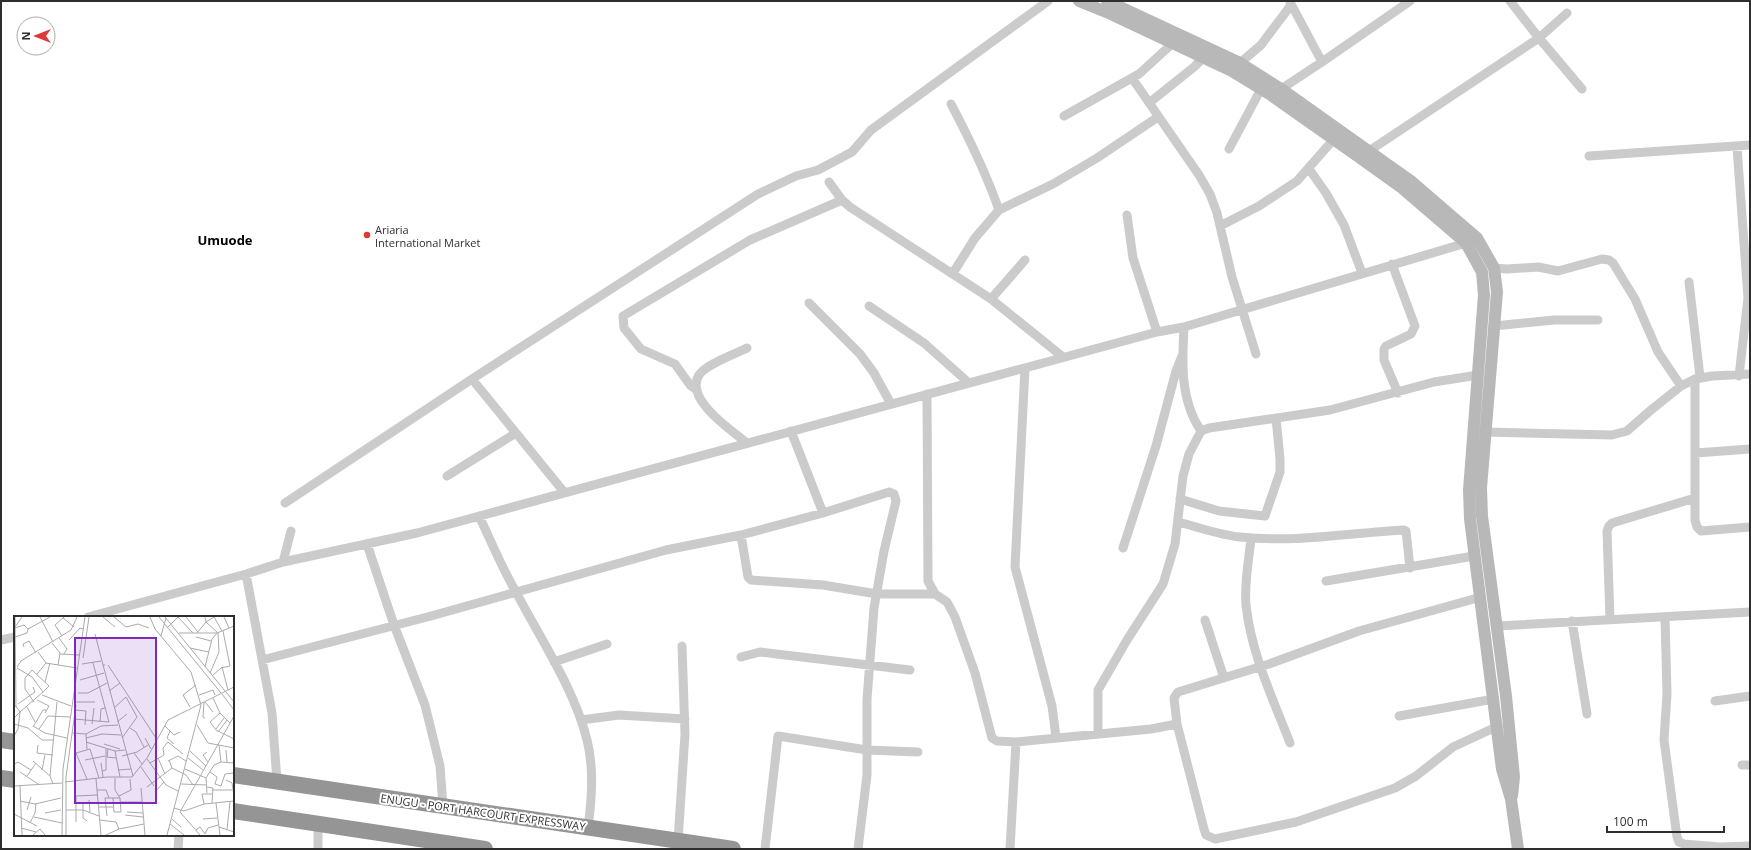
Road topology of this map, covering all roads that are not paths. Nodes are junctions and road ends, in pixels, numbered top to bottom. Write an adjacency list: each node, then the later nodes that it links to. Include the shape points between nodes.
1 (1048, 1): 58 (street, via 871,130 852,152 818,170 796,176 758,194)
2 (1079, 1): 9 (main road)
3 (1107, 1): 12 (main road)
4 (1410, 1): 11 (street)
5 (1510, 1): 8 (street)
6 (1290, 3): 11 (street); 12 (street, via 1261,46)
7 (1567, 13): 8 (street)
8 (1539, 38): 15 (street); 25 (street)
9 (1173, 43): 10 (main road); 13 (street)
10 (1196, 54): 16 (main road, via 1230,70); 17 (street, via 1200,61)
11 (1322, 62): 14 (street)
12 (1240, 63): 14 (main road)
13 (1132, 78): 17 (street); 19 (street)
14 (1281, 89): 25 (main road)
15 (1582, 89)
16 (1261, 90): 21 (main road); 24 (street)
17 (1149, 103): 20 (street)
18 (951, 104): 30 (street, via 973,145)
19 (1064, 116)
20 (1158, 117): 30 (street, via 1091,162); 32 (street, via 1206,188)
21 (1334, 139): 27 (street); 33 (main road, via 1402,188)
22 (1750, 145): 23 (street)
23 (1737, 146): 26 (street); 40 (street)
24 (1229, 149)
25 (1369, 151): 36 (main road, via 1412,182 1477,238)
26 (1589, 156)
27 (1309, 169): 32 (street, via 1297,181 1259,206); 38 (street, via 1344,225)
28 (829, 182): 29 (street)
29 (842, 200): 37 (street); 61 (street, via 750,240 624,316 624,328 640,349 675,364 690,385)
30 (999, 210): 37 (street, via 975,238)
31 (1127, 216): 48 (street, via 1133,258)
32 (1220, 226): 44 (street, via 1232,277)
33 (1466, 243): 35 (street); 55 (main road, via 1482,272 1484,295)
34 (1025, 260): 41 (street)
35 (1392, 264): 38 (street); 62 (street, via 1415,326 1411,334 1384,349 1384,360)
36 (1494, 268): 46 (main road); 60 (street, via 1507,270 1538,267 1558,271 1602,260 1613,263 1635,300 1658,352)
37 (953, 273): 41 (street)
38 (1362, 273): 44 (street)
39 (1688, 282): 57 (street)
40 (1749, 298): 56 (street)
41 (991, 299): 52 (street)
42 (809, 304): 64 (street, via 860,354)
43 (869, 306): 59 (street, via 924,343)
44 (1243, 309): 47 (street); 50 (street)
45 (1598, 320): 46 (street, via 1554,320)
46 (1494, 326): 68 (main road)
47 (1184, 327): 48 (street); 51 (street)
48 (1157, 332): 52 (street)
49 (747, 348): 61 (street, via 711,365 700,374 696,382)
50 (1256, 354)
51 (1182, 356): 67 (street, via 1185,390 1191,413); 86 (street)
52 (1063, 357): 53 (street)
53 (1025, 368): 59 (street); 125 (street, via 1015,567 1052,706)
54 (1750, 374): 56 (street)
55 (1478, 375): 62 (street, via 1434,382); 87 (main road, via 1469,490)
56 (1739, 376): 57 (street)
57 (1698, 378): 60 (street); 72 (street)
58 (472, 379): 69 (street); 77 (street)
59 (969, 382): 63 (street)
60 (1681, 386): 68 (street, via 1628,431 1612,435)
61 (697, 390): 70 (street, via 700,400 708,409)
62 (1398, 393): 65 (street, via 1330,410)
63 (927, 394): 64 (street); 94 (street, via 928,581)
64 (891, 404): 66 (street)
65 (1276, 418): 67 (street); 76 (street, via 1280,472 1265,516 1219,511)
66 (791, 431): 70 (street); 78 (street)
67 (1202, 431): 76 (street, via 1189,454)
68 (1485, 432): 103 (main road, via 1482,516)
69 (516, 433): 73 (street); 74 (street)
70 (747, 443): 74 (street)
71 (1750, 449): 72 (street)
72 (1696, 453): 75 (street)
73 (446, 476)
74 (564, 492): 79 (street)
75 (1695, 498): 81 (street, via 1695,520 1701,531); 100 (street, via 1609,526 1607,532)
76 (1180, 499): 80 (street)
77 (285, 503)
78 (823, 513): 83 (street); 93 (street, via 883,492 894,494 896,501)
79 (479, 516): 85 (street); 92 (street)
80 (1178, 522): 84 (street); 124 (street, via 1175,544 1163,584 1098,690)
81 (1750, 527)
82 (291, 531): 88 (street)
83 (741, 536): 92 (street, via 666,550); 93 (street, via 748,577 751,580 823,585)
84 (1251, 538): 89 (street, via 1311,539 1404,530); 112 (street, via 1246,603)
85 (367, 544): 88 (street); 102 (street)
86 (1123, 548)
87 (1474, 556): 89 (street); 95 (main road)
88 (283, 562): 90 (street)
89 (1410, 568): 91 (street)
90 (246, 574): 97 (street); 109 (street)
91 (1326, 581)
92 (515, 592): 102 (street); 110 (street)
93 (877, 594): 94 (street); 111 (street)
94 (935, 594): 128 (street, via 947,602 955,617 975,673 992,738 997,741)
95 (1481, 597): 112 (street, via 1359,631); 116 (main road)
96 (1750, 612): 98 (street)
97 (92, 616)
98 (1665, 617): 100 (street); 143 (street, via 1667,694 1664,740 1677,837 1679,842 1684,844)
99 (1205, 620): 114 (street)
100 (1610, 620): 101 (street)
101 (1572, 621): 103 (street); 118 (street)
102 (394, 625): 109 (street); 137 (street, via 425,705 440,766)
103 (1496, 626): 136 (main road, via 1513,763)
104 (14, 637): 105 (street)
105 (1, 640)
106 (607, 644): 110 (street)
107 (682, 646): 120 (street)
108 (741, 657): 111 (street, via 760,652)
109 (262, 660): 135 (street, via 272,712)
110 (554, 662): 121 (street)
111 (870, 666): 113 (street); 130 (street)
112 (1260, 667): 114 (street); 129 (street)
113 (910, 670)
114 (1224, 678): 122 (street, via 1175,694)
115 (1750, 696): 117 (street)
116 (1494, 699): 119 (street); 123 (main road)
117 (1715, 701)
118 (1587, 714)
119 (1400, 716)
120 (685, 719): 121 (street, via 620,715); 142 (street)
121 (581, 720): 140 (street, via 591,765)
122 (1177, 724): 123 (street, via 1204,829 1206,835 1215,839 1296,822 1395,788 1416,776 1453,747); 124 (street)
123 (1498, 726): 136 (main road, via 1502,769)
124 (1098, 734): 125 (street)
125 (1056, 737): 128 (street)
126 (1, 740): 127 (highway)
127 (14, 742)
128 (1016, 742): 150 (street)
129 (1290, 743)
130 (867, 750): 131 (street); 148 (street, via 778,736); 149 (street, via 867,775)
131 (918, 752)
132 (234, 775): 135 (highway, ENUGU - PORT HARCOURT EXPRESSWAY)
133 (1, 778): 134 (highway)
134 (14, 780)
135 (277, 781): 137 (highway, ENUGU - PORT HARCOURT EXPRESSWAY)
136 (1512, 799): 151 (main road)
137 (442, 806): 140 (highway, ENUGU - PORT HARCOURT EXPRESSWAY)
138 (234, 811): 139 (highway)
139 (318, 824): 145 (street); 146 (highway)
140 (588, 827): 142 (highway, ENUGU - PORT HARCOURT EXPRESSWAY)
141 (179, 836): 144 (street)
142 (678, 841): 147 (highway, ENUGU - PORT HARCOURT EXPRESSWAY)
143 (1750, 846)
144 (178, 849)
145 (318, 849)
146 (485, 849)
147 (733, 849)
148 (765, 849)
149 (858, 849)
150 (1010, 849)
151 (1518, 849)

